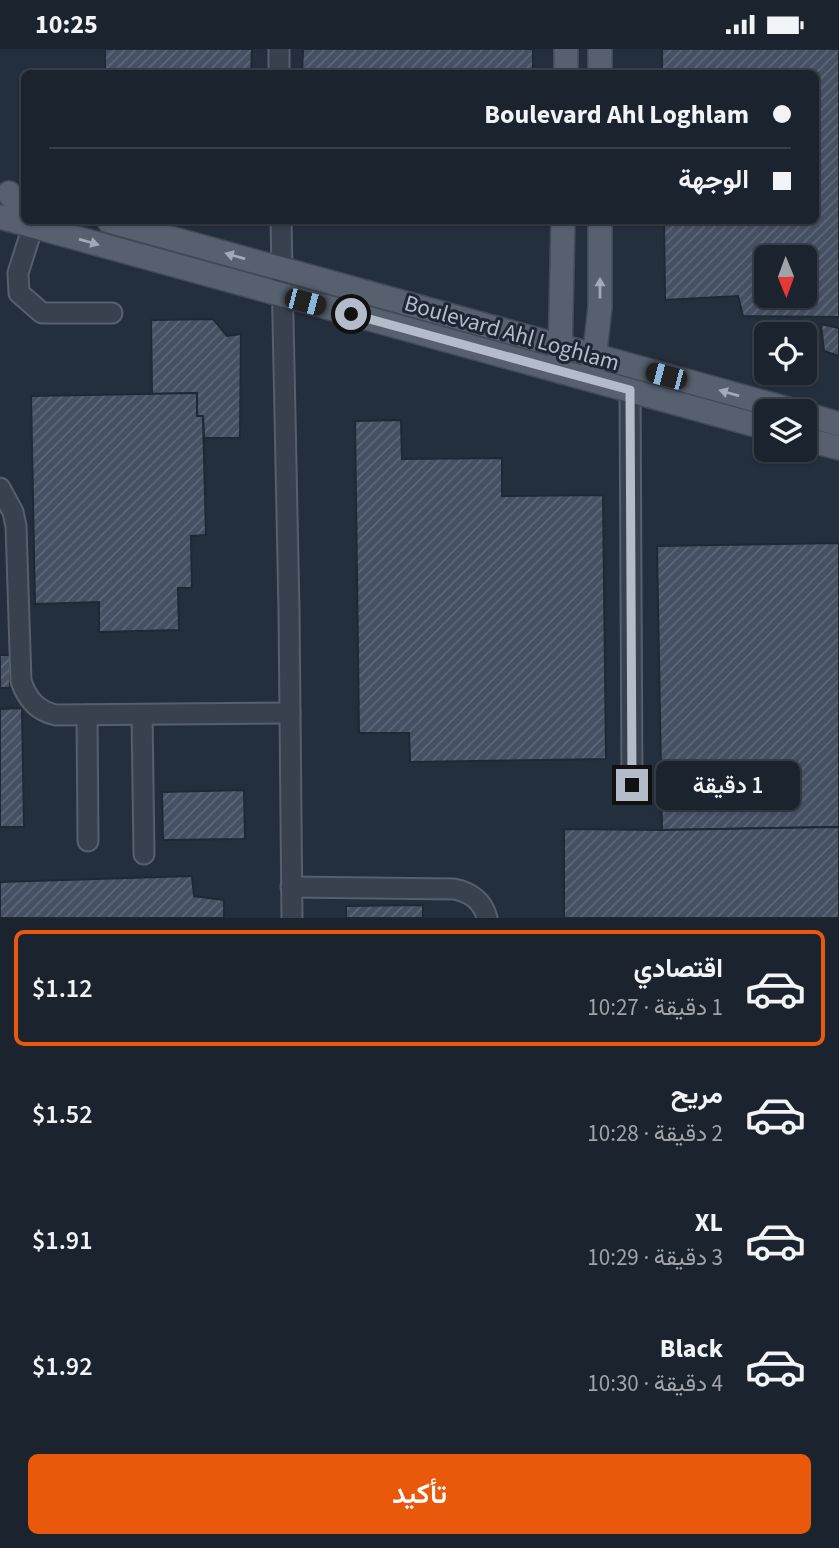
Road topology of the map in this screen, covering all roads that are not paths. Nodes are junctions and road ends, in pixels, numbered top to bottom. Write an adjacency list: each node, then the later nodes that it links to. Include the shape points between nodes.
1 (279, 49): 4 (lane)
2 (566, 49): 5 (main road)
3 (600, 49): 6 (main road)
4 (279, 70)
5 (566, 70)
6 (600, 70)
7 (11, 193): 8 (main road)
8 (21, 208)
9 (0, 217): 10 (main road, Boulevard Ahl Loghlam)
10 (21, 219)
11 (28, 224): 20 (lane, via 18,273 19,293 42,313)
12 (42, 224): 18 (main road, Boulevard Ahl Loghlam, one-way to 18)
13 (120, 224): 17 (main road, Boulevard Ahl Loghlam, one-way to 13)
14 (281, 224): 17 (lane)
15 (564, 224): 22 (main road)
16 (600, 224): 23 (main road, one-way to 16)
17 (282, 269): 18 (lane); 19 (main road, Boulevard Ahl Loghlam)
18 (283, 296): 21 (main road, Boulevard Ahl Loghlam); 34 (lane)
19 (381, 297): 21 (main road); 22 (main road, Boulevard Ahl Loghlam)
20 (112, 313)
21 (373, 320): 24 (main road, Boulevard Ahl Loghlam)
22 (561, 345): 23 (main road, Boulevard Ahl Loghlam); 24 (main road)
23 (595, 355): 25 (main road); 27 (main road, Boulevard Ahl Loghlam, one-way to 23)
24 (559, 370): 25 (main road, Boulevard Ahl Loghlam)
25 (591, 379): 26 (main road, Boulevard Ahl Loghlam)
26 (630, 390): 30 (main road, Boulevard Ahl Loghlam); 37 (lane)
27 (754, 400)
28 (817, 417): 29 (main road)
29 (839, 423)
30 (754, 425)
31 (817, 442): 32 (main road)
32 (839, 448)
33 (0, 488): 35 (lane, via 16,526 25,692 44,713)
34 (290, 713): 36 (lane); 40 (lane)
35 (87, 715): 36 (lane); 38 (lane)
36 (142, 715): 39 (lane)
37 (632, 785)
38 (88, 841)
39 (144, 853)
40 (291, 887): 41 (lane); 42 (lane, via 454,889 476,898)
41 (292, 918)
42 (486, 918)

